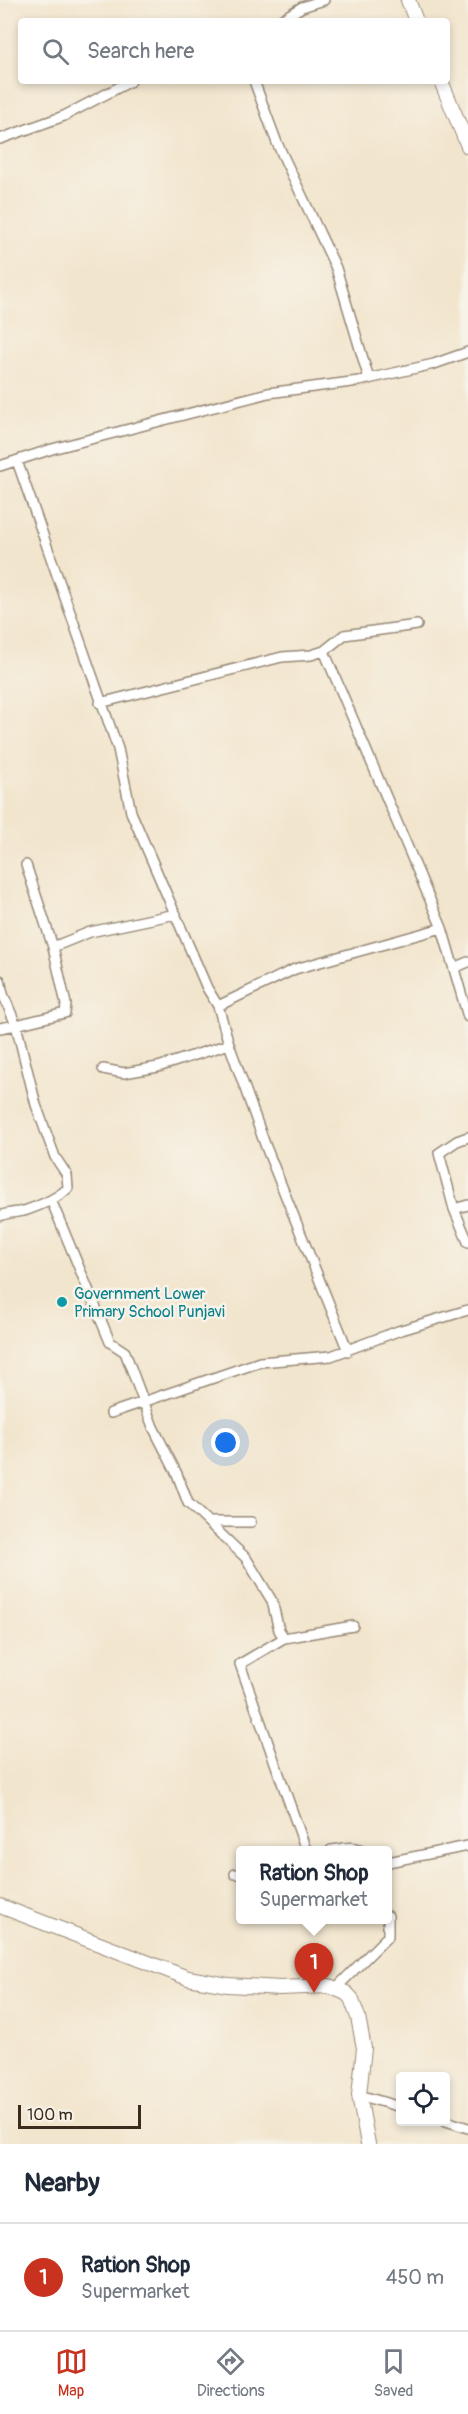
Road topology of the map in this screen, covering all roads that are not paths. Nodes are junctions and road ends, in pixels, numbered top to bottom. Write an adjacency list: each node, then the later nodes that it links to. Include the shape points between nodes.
1 (324, 0): 3 (street)
2 (408, 0): 4 (main road)
3 (284, 18)
4 (415, 18)
5 (125, 84): 8 (street, via 64,116)
6 (255, 84): 11 (street, via 277,143 336,268)
7 (442, 84): 9 (main road)
8 (0, 139)
9 (468, 146)
10 (468, 352): 11 (street)
11 (369, 379): 12 (street, via 268,393)
12 (18, 461): 13 (street); 16 (street)
13 (0, 466)
14 (417, 624): 15 (street, via 344,635)
15 (324, 651): 16 (street, via 282,657); 19 (street)
16 (100, 703): 18 (street, via 118,749 130,812)
17 (26, 865): 20 (street)
18 (176, 914): 20 (street, via 90,932); 24 (street)
19 (441, 928): 22 (street); 24 (street, via 295,969)
20 (53, 947): 26 (street, via 65,1013)
21 (468, 962): 22 (street)
22 (454, 968): 25 (street)
23 (0, 980): 26 (street)
24 (218, 1006): 28 (street)
25 (468, 1017)
26 (16, 1025): 27 (street); 31 (street, via 36,1106 55,1157 67,1175 68,1188)
27 (0, 1028)
28 (229, 1044): 29 (street, via 158,1067 124,1073); 37 (street)
29 (103, 1069)
30 (468, 1137): 33 (street, via 439,1154)
31 (51, 1200): 34 (street); 38 (street, via 110,1342 125,1352)
32 (468, 1205): 33 (street)
33 (454, 1209): 35 (street)
34 (0, 1216)
35 (468, 1242)
36 (468, 1310): 37 (street)
37 (348, 1351): 38 (street, via 260,1362)
38 (145, 1402): 39 (street); 40 (street, via 188,1503)
39 (111, 1413)
40 (209, 1522): 41 (street); 43 (street, via 246,1558 272,1601)
41 (251, 1522)
42 (353, 1626): 43 (street)
43 (284, 1638): 44 (street, via 240,1664)
44 (304, 1846)
45 (468, 1846): 46 (street)
46 (392, 1861)
47 (0, 1906): 49 (main road, via 188,1978 228,1985)
48 (388, 1924): 49 (street, via 388,1936)
49 (336, 1988): 50 (main road, via 351,1998 358,2016 364,2048)
50 (358, 2095): 51 (street); 54 (main road)
51 (396, 2106)
52 (450, 2122): 53 (street)
53 (468, 2128)
54 (368, 2144)

